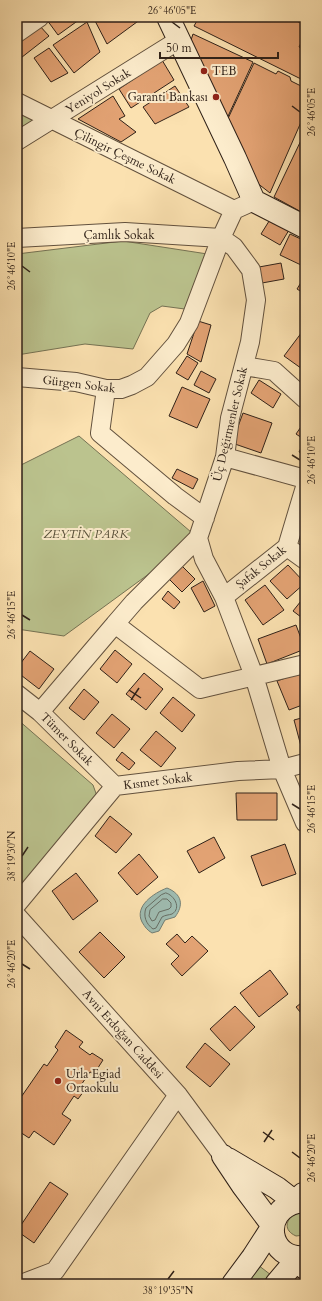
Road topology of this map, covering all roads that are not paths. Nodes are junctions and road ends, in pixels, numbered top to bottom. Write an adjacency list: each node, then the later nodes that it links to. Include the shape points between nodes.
1 (40, 17): 3 (street)
2 (168, 17): 4 (main road)
3 (17, 33)
4 (179, 40): 6 (street, Yeniyol Sokak); 8 (main road)
5 (17, 102): 6 (street, Çilingir Çeşme Sokak)
6 (52, 120): 7 (street, Yeniyol Sokak); 9 (street, Çilingir Çeşme Sokak)
7 (17, 141)
8 (254, 200): 9 (street); 10 (main road)
9 (234, 210): 12 (street)
10 (305, 227)
11 (17, 238): 12 (street, Çamlık Sokak, via 125,232)
12 (221, 238): 13 (street, Üç Değirmenler Sokak, via 234,247 251,270 256,300); 15 (street, Gürgen Sokak, via 189,323 176,344 147,377 121,389)
13 (244, 366): 16 (street, via 274,371); 17 (street, Üç Değirmenler Sokak, via 230,418)
14 (17, 377): 15 (street, Gürgen Sokak, via 76,382)
15 (106, 389): 20 (street, via 100,433)
16 (305, 398)
17 (225, 457): 18 (street); 20 (street, Üç Değirmenler Sokak)
18 (305, 479)
19 (305, 487): 22 (street, Şafak Sokak)
20 (205, 518): 21 (street, Üç Değirmenler Sokak)
21 (198, 538): 24 (street, via 204,559); 25 (street)
22 (288, 547): 23 (street); 24 (street, Şafak Sokak)
23 (305, 560)
24 (224, 597): 27 (street)
25 (115, 624): 27 (street, via 200,689); 29 (street)
26 (305, 664): 27 (street)
27 (254, 676): 31 (street)
28 (17, 694): 29 (street, Tümer Sokak)
29 (40, 712): 32 (street, Tümer Sokak)
30 (305, 763): 31 (street, Kısmet Sokak)
31 (282, 769): 32 (street, Kısmet Sokak, via 238,771); 33 (street)
32 (115, 786): 34 (street, Kısmet Sokak)
33 (305, 823)
34 (17, 904)
35 (17, 916): 36 (street, Avni Erdoğan Caddesi)
36 (178, 1095): 37 (street, Avni Erdoğan Caddesi); 41 (street, via 55,1271)
37 (223, 1156): 38 (main road, via 277,1188); 39 (main road)
38 (302, 1199): 39 (main road, via 280,1211)
39 (273, 1226): 40 (main road, via 278,1246 284,1253); 42 (main road)
40 (303, 1261): 43 (main road)
41 (21, 1284)
42 (233, 1284)
43 (276, 1284)

